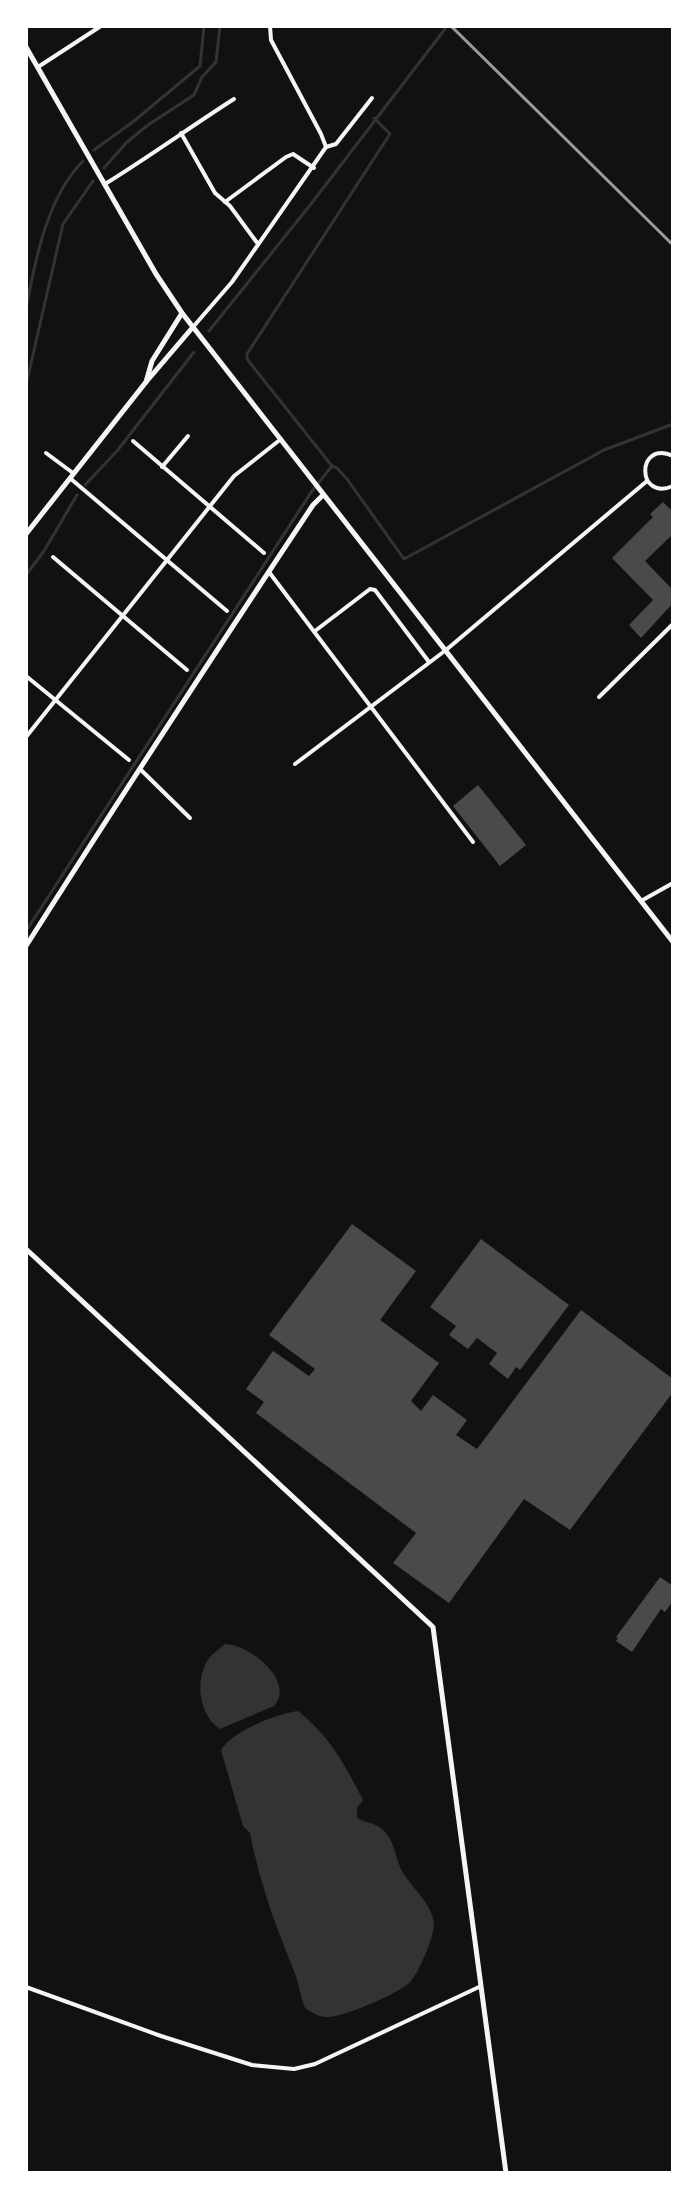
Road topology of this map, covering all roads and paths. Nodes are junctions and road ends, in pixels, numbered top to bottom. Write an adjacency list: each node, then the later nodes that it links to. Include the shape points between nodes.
1 (101, 26): 4 (street)
2 (270, 26): 8 (street, via 271,40)
3 (26, 47): 4 (street)
4 (38, 67): 10 (street)
5 (372, 98): 8 (street, via 336,144)
6 (234, 99): 7 (street)
7 (181, 133): 10 (street); 11 (street)
8 (326, 147): 9 (street)
9 (314, 168): 11 (street, via 293,154); 12 (street)
10 (105, 184): 13 (street)
11 (225, 202): 12 (street)
12 (258, 244): 14 (street)
13 (182, 313): 14 (street); 15 (street, via 152,361)
14 (193, 327): 15 (street); 17 (street)
15 (146, 382): 22 (street)
16 (188, 436): 21 (street)
17 (281, 439): 25 (street); 26 (street, via 234,476)
18 (133, 441): 21 (street)
19 (46, 453): 22 (street)
20 (673, 456): 23 (street, via 660,453 649,458 644,469)
21 (162, 467): 26 (street)
22 (73, 477): 27 (street); 30 (street)
23 (647, 481): 24 (street, via 662,489); 36 (street)
24 (673, 486)
25 (323, 495): 31 (street); 36 (street)
26 (209, 508): 28 (street); 30 (street)
27 (26, 533)
28 (264, 553)
29 (53, 557): 33 (street)
30 (168, 561): 32 (street); 33 (street)
31 (269, 572): 35 (street); 46 (street)
32 (227, 611)
33 (123, 617): 38 (street); 41 (street)
34 (673, 624): 40 (street)
35 (315, 631): 37 (street, via 375,590); 42 (street)
36 (446, 650): 37 (street); 50 (street)
37 (429, 662): 42 (street)
38 (187, 670)
39 (26, 676): 41 (street)
40 (599, 697)
41 (56, 700): 43 (street); 44 (street)
42 (370, 707): 45 (street); 48 (street)
43 (26, 737)
44 (129, 760)
45 (295, 764)
46 (139, 768): 47 (street); 52 (street)
47 (190, 818)
48 (473, 842)
49 (673, 883): 50 (street)
50 (641, 901): 51 (street)
51 (673, 942)
52 (26, 946)
53 (26, 1249): 55 (street, via 433,1627)
54 (26, 1987): 55 (street, via 252,2065 294,2069)
55 (479, 1987): 56 (street)
56 (506, 2173)

